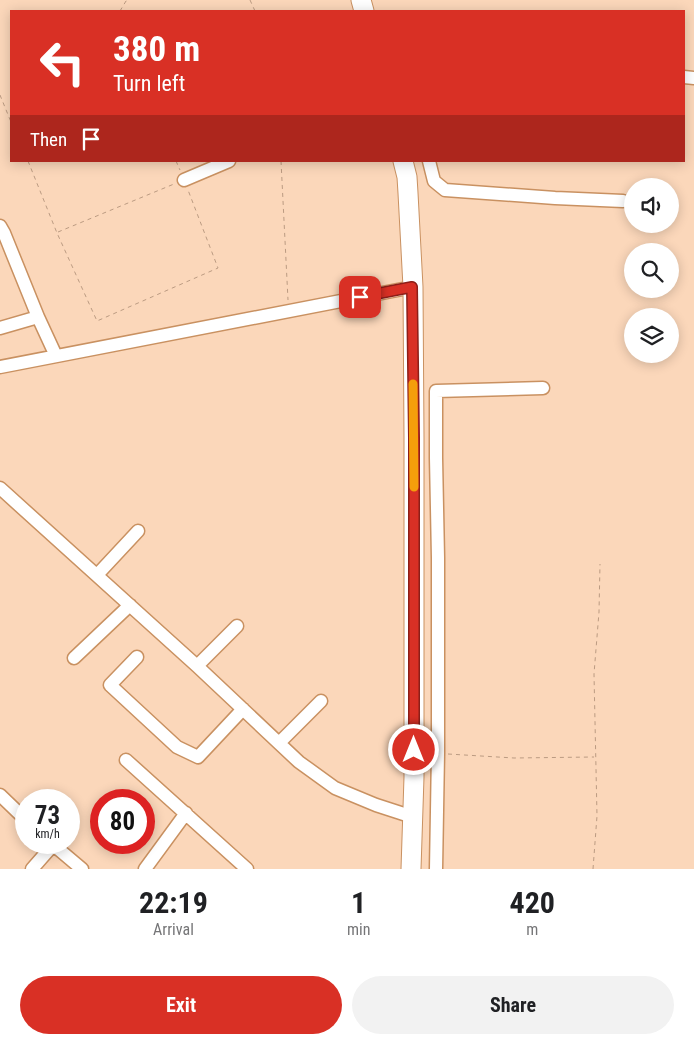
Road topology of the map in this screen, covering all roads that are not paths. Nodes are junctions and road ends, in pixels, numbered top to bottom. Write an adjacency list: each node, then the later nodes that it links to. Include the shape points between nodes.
1 (227, 162): 4 (street)
2 (403, 162): 7 (highway, via 407,177)
3 (429, 162): 5 (street, via 434,181 445,190)
4 (184, 180)
5 (623, 201)
6 (0, 226): 8 (street)
7 (412, 287): 10 (street); 28 (highway)
8 (38, 317): 9 (street); 10 (street)
9 (0, 328)
10 (56, 356): 11 (street)
11 (0, 367)
12 (543, 388): 36 (street, via 436,391)
13 (0, 488): 15 (street)
14 (138, 531): 15 (street)
15 (97, 575): 16 (street)
16 (130, 605): 19 (street); 20 (street)
17 (237, 626): 20 (street)
18 (137, 657): 22 (street, via 110,685 177,747 198,757)
19 (74, 658)
20 (197, 666): 22 (street)
21 (321, 701): 23 (street)
22 (243, 708): 23 (street)
23 (279, 743): 28 (street, via 335,788)
24 (126, 760): 27 (street)
25 (2, 800): 26 (street)
26 (15, 811)
27 (186, 813): 33 (street); 34 (street)
28 (413, 817): 35 (highway)
29 (44, 854): 31 (street)
30 (64, 854): 32 (street)
31 (32, 869)
32 (82, 869)
33 (145, 869)
34 (247, 869)
35 (411, 869)
36 (436, 869)

